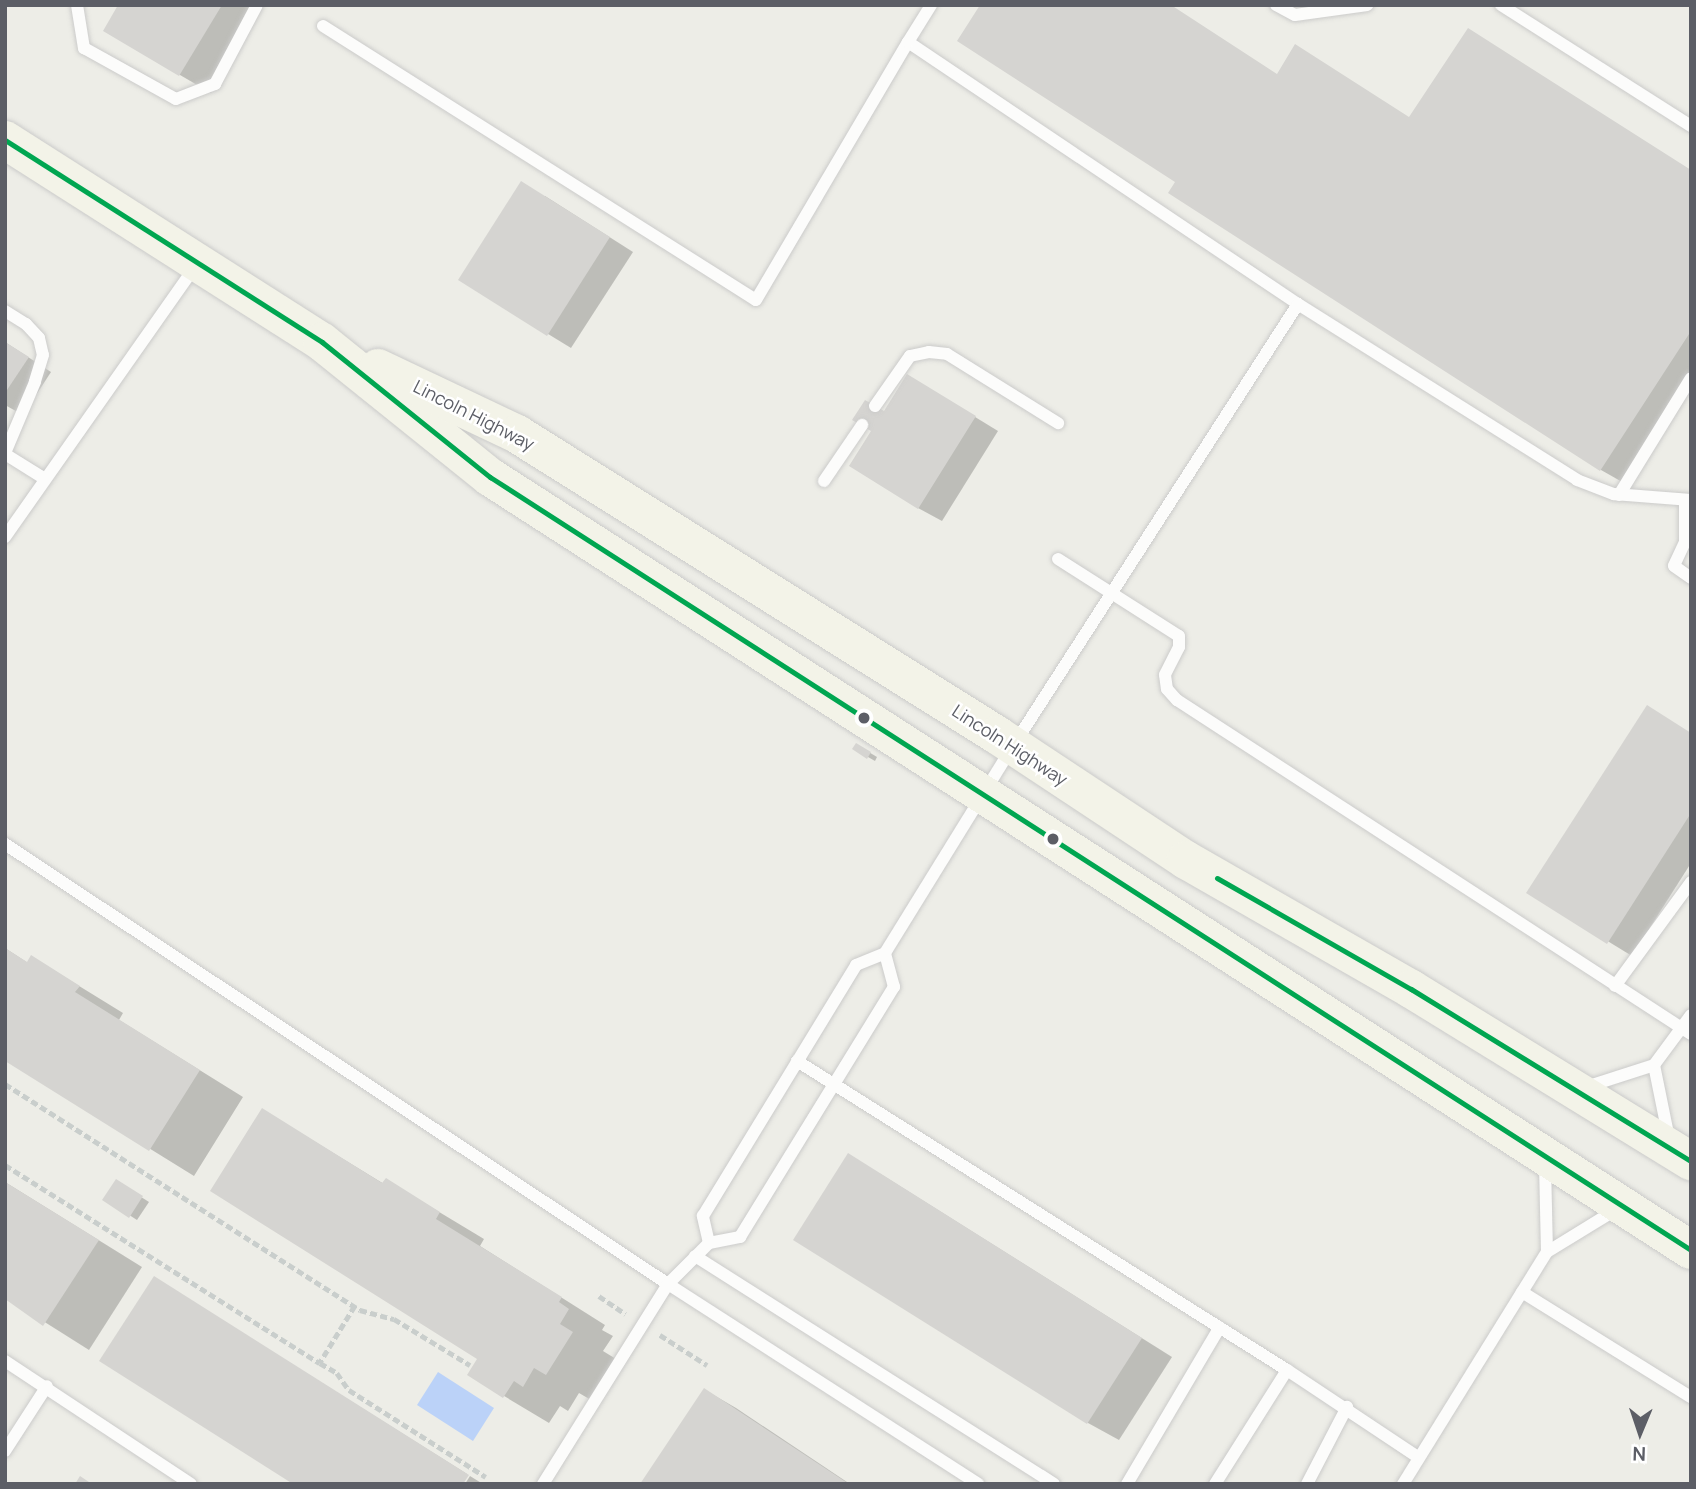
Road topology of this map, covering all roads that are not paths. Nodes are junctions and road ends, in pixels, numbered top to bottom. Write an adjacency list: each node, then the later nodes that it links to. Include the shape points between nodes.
1 (77, 5): 2 (lane, via 84,48 176,99 215,84)
2 (257, 5)
3 (931, 5): 8 (lane)
4 (1276, 5): 5 (lane, via 1295,15)
5 (1367, 5)
6 (1501, 5): 9 (lane)
7 (323, 26): 8 (lane, via 756,300)
8 (908, 41): 12 (lane)
9 (1691, 126)
10 (5, 140): 11 (main road, Lincoln Highway)
11 (198, 263): 14 (main road, Lincoln Highway); 20 (lane)
12 (1298, 304): 22 (lane, via 1577,480); 27 (lane)
13 (5, 311): 19 (lane, via 39,338 43,355)
14 (322, 342): 28 (main road, Lincoln Highway, via 517,434); 29 (main road, Lincoln Highway, via 490,477)
15 (1691, 378): 22 (lane)
16 (875, 407): 17 (lane, via 910,356 929,352 947,354)
17 (1058, 423)
18 (862, 425): 21 (lane)
19 (5, 454): 20 (lane)
20 (45, 479): 24 (lane)
21 (824, 481)
22 (1619, 495): 23 (lane)
23 (1688, 500): 26 (lane, via 1685,542 1674,566)
24 (5, 537)
25 (1058, 559): 27 (lane)
26 (1691, 578)
27 (1113, 594): 28 (lane); 33 (lane, via 1179,636 1179,647 1165,675 1167,689 1177,700)
28 (1013, 746): 29 (lane); 39 (main road, Lincoln Highway, via 1186,860 1411,989)
29 (983, 795): 32 (lane); 41 (main road, Lincoln Highway)
30 (5, 844): 47 (lane)
31 (1691, 882): 33 (lane)
32 (885, 953): 36 (lane, via 856,965); 38 (lane, via 894,987)
33 (1615, 986): 35 (lane)
34 (1691, 1015): 35 (lane)
35 (1686, 1031): 37 (lane)
36 (797, 1061): 38 (lane); 43 (lane, via 703,1216)
37 (1654, 1065): 39 (lane); 40 (lane)
38 (833, 1084): 43 (lane, via 740,1237); 49 (lane)
39 (1576, 1091): 40 (main road, Lincoln Highway)
40 (1681, 1155)
41 (1545, 1156): 42 (main road, Lincoln Highway); 45 (lane)
42 (1622, 1206): 44 (main road, Lincoln Highway); 45 (lane)
43 (709, 1242): 46 (lane)
44 (1691, 1250)
45 (1547, 1252): 48 (lane)
46 (695, 1256): 47 (lane); 60 (lane)
47 (668, 1284): 58 (lane); 59 (lane)
48 (1522, 1292): 53 (lane); 56 (lane)
49 (1220, 1327): 51 (lane); 61 (lane)
50 (5, 1361): 52 (lane)
51 (1287, 1370): 54 (lane); 62 (lane)
52 (47, 1386): 55 (lane); 57 (lane)
53 (1691, 1396)
54 (1348, 1407): 56 (lane); 63 (lane)
55 (5, 1451)
56 (1418, 1457): 64 (lane)
57 (191, 1484)
58 (542, 1484)
59 (978, 1484)
60 (1054, 1484)
61 (1126, 1484)
62 (1215, 1484)
63 (1307, 1484)
64 (1403, 1484)

